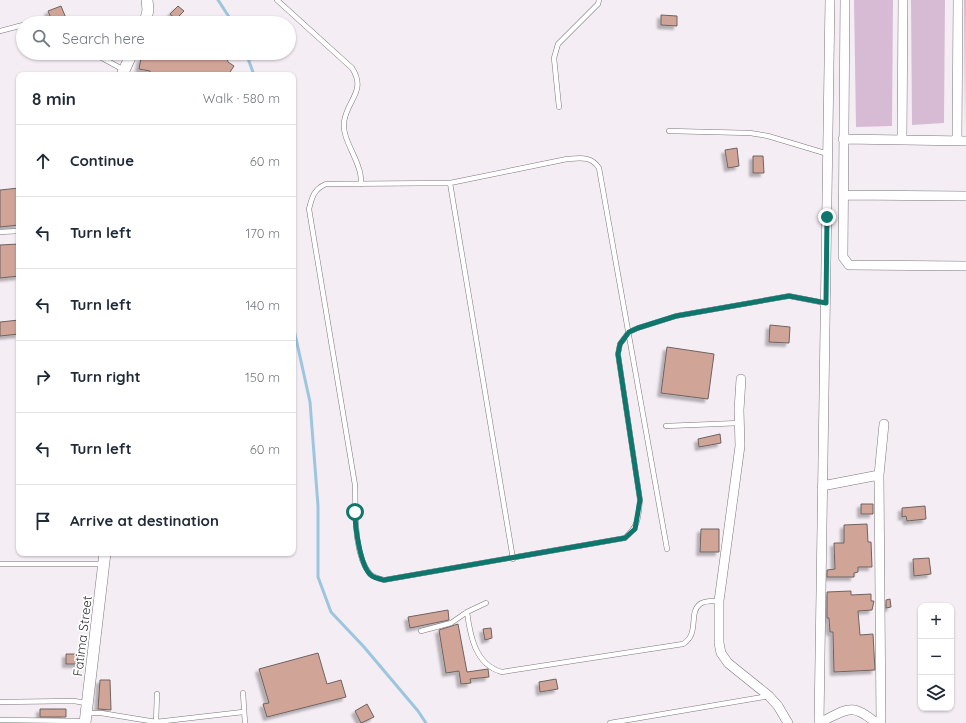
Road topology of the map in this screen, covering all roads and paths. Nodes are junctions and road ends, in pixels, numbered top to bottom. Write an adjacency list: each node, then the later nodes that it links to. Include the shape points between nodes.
1 (147, 0): 8 (street)
2 (278, 0): 9 (lane)
3 (599, 0): 16 (lane, via 558,44 554,58)
4 (830, 0): 21 (street)
5 (845, 0): 18 (street)
6 (903, 0): 19 (street)
7 (958, 0): 20 (street)
8 (147, 16)
9 (295, 16)
10 (296, 17): 23 (lane, via 352,68 357,76 359,86 344,124 345,133 360,170)
11 (16, 27): 12 (lane)
12 (0, 30)
13 (104, 60): 15 (lane)
14 (129, 60): 15 (street)
15 (123, 72)
16 (559, 107)
17 (669, 131): 21 (lane, via 750,133)
18 (843, 139): 19 (street); 24 (street)
19 (902, 140): 20 (street)
20 (962, 141)
21 (828, 154): 29 (street)
22 (450, 183): 23 (lane); 30 (lane, via 568,159 581,158 595,162 599,168); 39 (lane)
23 (361, 184): 39 (lane, via 326,184 317,188 309,209 355,485 356,527 364,564 371,576 384,580)
24 (844, 195): 25 (street); 28 (street, via 843,257 849,265)
25 (966, 196)
26 (16, 231): 27 (lane)
27 (0, 232)
28 (966, 266)
29 (826, 303): 30 (lane, via 789,296 676,316); 36 (street)
30 (629, 332): 37 (lane); 39 (lane, via 620,344 618,354 640,500 635,529 625,538)
31 (741, 379): 32 (street)
32 (740, 423): 34 (lane); 42 (street, via 740,446)
33 (884, 424): 35 (street)
34 (666, 426)
35 (879, 475): 36 (street); 59 (street)
36 (822, 486): 57 (street)
37 (667, 549)
38 (105, 556): 41 (street, Fatima Street)
39 (513, 559)
40 (0, 564): 41 (lane)
41 (104, 564): 51 (street, Fatima Street)
42 (719, 600): 44 (lane, via 700,604 692,635 682,644 502,672 488,666 477,652 470,633); 48 (street, via 718,629 721,653 739,673)
43 (486, 603): 44 (lane)
44 (467, 612): 45 (lane, via 451,623)
45 (421, 631)
46 (243, 693): 50 (lane)
47 (157, 694): 53 (lane)
48 (769, 696): 55 (lane); 56 (street)
49 (0, 702): 51 (lane, via 74,702)
50 (244, 712): 53 (lane); 54 (lane)
51 (86, 715): 52 (lane); 53 (lane, via 101,713)
52 (0, 720)
53 (156, 722)
54 (245, 723)
55 (610, 723)
56 (788, 723)
57 (819, 723): 58 (street, via 850,709 862,712)
58 (876, 723)
59 (882, 723)

